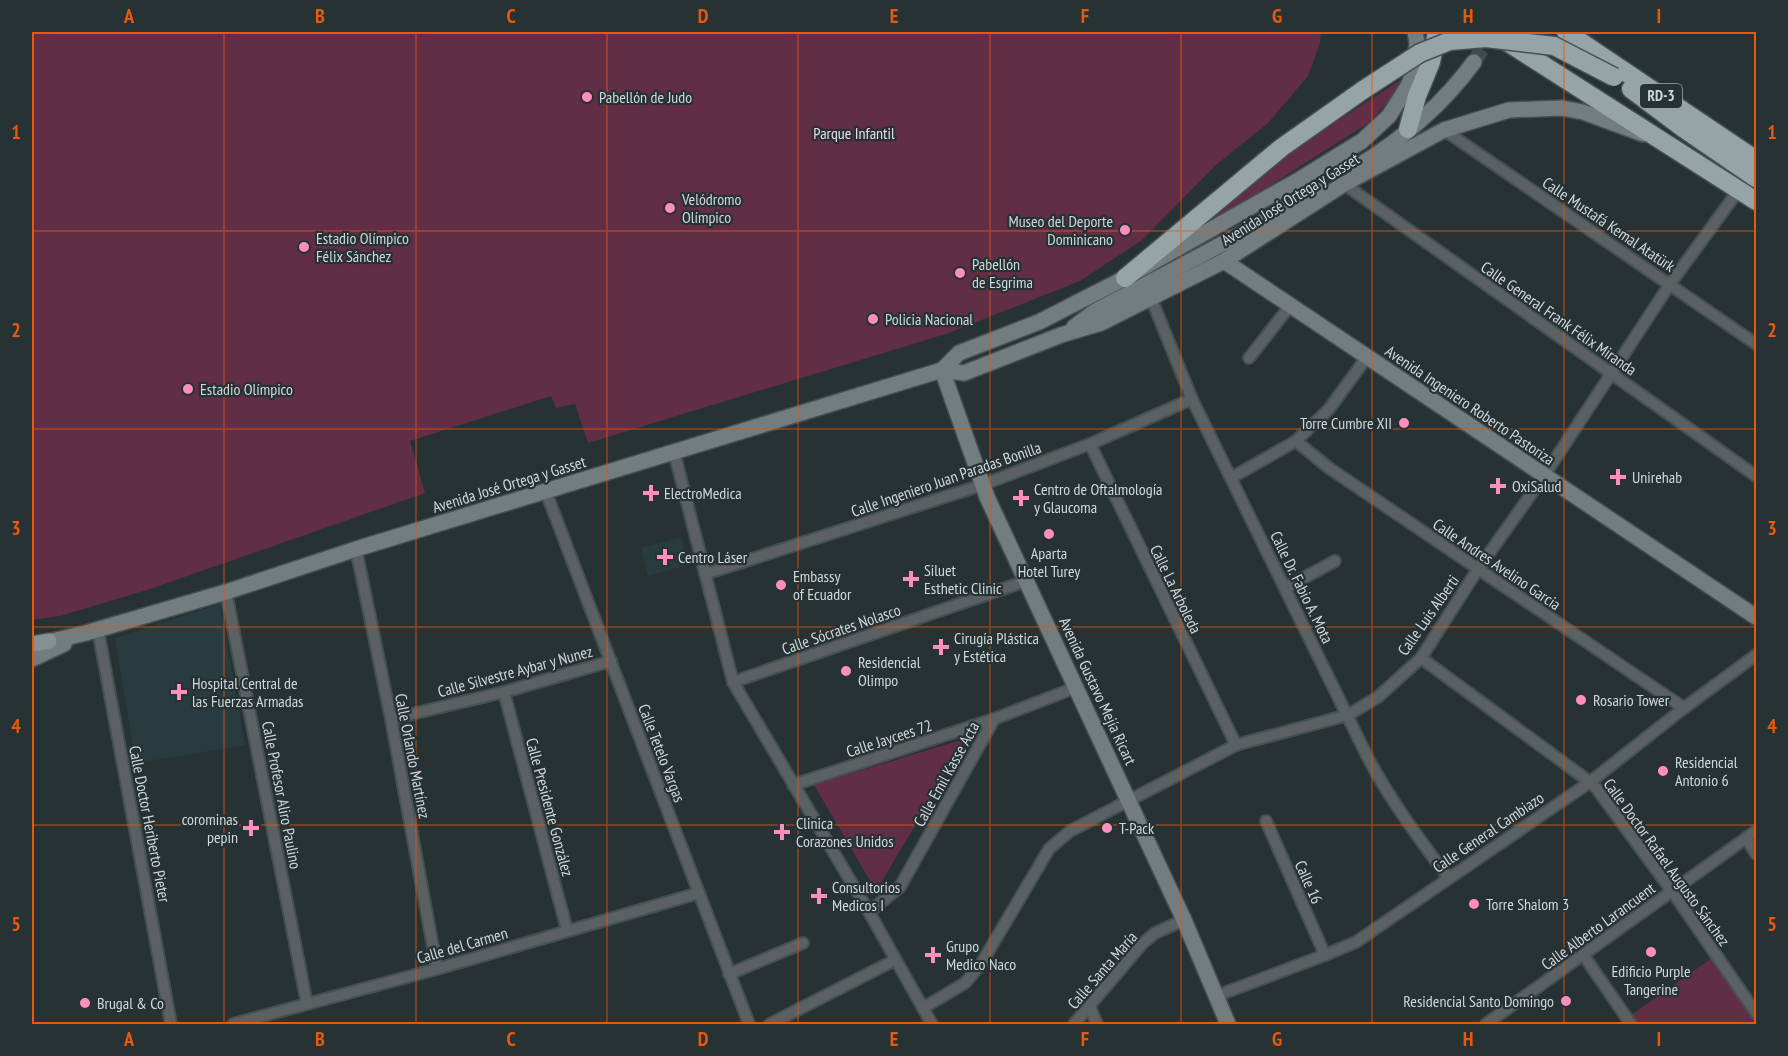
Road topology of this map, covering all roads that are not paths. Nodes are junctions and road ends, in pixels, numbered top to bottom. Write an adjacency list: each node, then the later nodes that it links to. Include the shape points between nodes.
1 (1415, 32): 15 (main road, Avenida José Ortega y Gasset, via 1414,71 1408,86 1389,117 1374,131 1302,178)
2 (1437, 32): 6 (highway)
3 (1492, 32): 8 (highway, RD-3)
4 (1566, 32): 9 (highway, RD-3)
5 (1474, 62): 6 (main road, via 1446,96)
6 (1408, 129): 19 (main road, via 1345,174 1094,312)
7 (1444, 130): 8 (main road, Avenida José Ortega y Gasset, via 1509,110 1562,108); 11 (main road, Avenida José Ortega y Gasset); 16 (street, Calle Mustafá Kemal Atatürk)
8 (1663, 142): 12 (highway, RD-3)
9 (1756, 160)
10 (1756, 178): 15 (highway, bridge, via 1614,77 1554,46 1486,38 1450,41 1420,53 1281,148)
11 (1344, 184): 14 (main road, Avenida José Ortega y Gasset); 24 (street, Calle General Frank Félix Miranda)
12 (1738, 191): 13 (highway, RD-3); 16 (street, Calle Luis Alberti)
13 (1756, 201)
14 (1224, 261): 17 (main road, Avenida José Ortega y Gasset); 18 (main road, Avenida Ingeniero Roberto Pastoriza)
15 (1125, 278): 23 (main road, Avenida José Ortega y Gasset, via 1039,322 959,353)
16 (1670, 284): 20 (street, Calle Mustafá Kemal Atatürk); 24 (street, Calle Luis Alberti)
17 (1151, 298): 19 (main road, Avenida José Ortega y Gasset, via 1101,323); 25 (street, Calle Dr. Fabio A. Mota)
18 (1290, 306): 21 (main road, Avenida Ingeniero Roberto Pastoriza); 22 (street)
19 (1061, 335): 23 (main road, Avenida José Ortega y Gasset, via 964,373)
20 (1756, 345)
21 (1367, 357): 26 (street, via 1329,409); 29 (main road, Avenida Ingeniero Roberto Pastoriza)
22 (1249, 358)
23 (942, 370): 28 (main road, Avenida José Ortega y Gasset); 32 (main road, Avenida Gustavo Mejía Ricart)
24 (1611, 372): 29 (street, Calle Luis Alberti); 30 (street, Calle General Frank Félix Miranda)
25 (1192, 399): 27 (street, Calle Ingeniero Juan Paradas Bonilla); 31 (street, Calle Dr. Fabio A. Mota)
26 (1296, 441): 31 (street); 36 (street, Calle Andres Avelino Garcia, via 1329,468)
27 (1090, 444): 32 (street, Calle Ingeniero Juan Paradas Bonilla); 55 (street, Calle La Arboleda)
28 (674, 452): 33 (main road, Avenida José Ortega y Gasset); 37 (street)
29 (1544, 476): 36 (street, Calle Luis Alberti); 41 (main road, Avenida Ingeniero Roberto Pastoriza)
30 (1756, 476)
31 (1231, 478): 39 (street, Calle Dr. Fabio A. Mota)
32 (982, 485): 37 (street, Calle Ingeniero Juan Paradas Bonilla); 38 (main road, Avenida Gustavo Mejía Ricart)
33 (546, 492): 34 (main road, Avenida José Ortega y Gasset); 47 (street, Calle Tetelo Vargas)
34 (356, 549): 40 (main road, Avenida José Ortega y Gasset); 53 (street, Calle Orlando Martínez)
35 (1335, 561): 39 (street)
36 (1478, 569): 45 (street, Calle Luis Alberti); 51 (street, Calle Andres Avelino Garcia)
37 (705, 574): 48 (street)
38 (1026, 581): 48 (street, Calle Sócrates Nolasco); 49 (main road, Avenida Gustavo Mejía Ricart)
39 (1285, 588): 52 (street, Calle Dr. Fabio A. Mota)
40 (226, 592): 42 (main road, Avenida José Ortega y Gasset); 76 (street, Calle Profesor Aliro Paulino)
41 (1756, 616)
42 (92, 632): 43 (main road, Avenida José Ortega y Gasset); 46 (main road, Avenida José Ortega y Gasset); 80 (street, Calle Doctor Heriberto Pieter)
43 (32, 645)
44 (1756, 656): 51 (street, Calle General Cambiazo)
45 (1421, 658): 52 (street, Calle Luis Alberti, via 1378,697); 56 (street, Calle Doctor Rafael Augusto Sánchez)
46 (32, 659)
47 (611, 661): 50 (street, Calle Silvestre Aybar y Nunez); 65 (street, Calle Tetelo Vargas)
48 (733, 682): 57 (street)
49 (1077, 687): 54 (street, Calle Emil Kasse Acta); 58 (main road, Avenida Gustavo Mejía Ricart)
50 (504, 692): 53 (street, Calle Silvestre Aybar y Nunez); 68 (street, Calle Presidente González)
51 (1684, 708): 56 (street, Calle General Cambiazo)
52 (1348, 715): 55 (street, Calle Luis Alberti); 63 (street, Calle Dr. Fabio A. Mota, via 1387,792)
53 (391, 719): 73 (street, Calle Orlando Martínez)
54 (994, 719): 57 (street, Calle Jaycees 72); 66 (street, Calle Emil Kasse Acta, via 900,887)
55 (1236, 746): 58 (street, Calle Luis Alberti)
56 (1590, 782): 63 (street, Calle General Cambiazo); 64 (street, Calle Doctor Rafael Augusto Sánchez)
57 (793, 785): 66 (street)
58 (1129, 800): 67 (main road, Avenida Gustavo Mejía Ricart); 78 (street, Calle Luis Alberti, via 1070,831 1049,849 981,964 965,983)
59 (1266, 821): 70 (street, Calle 16)
60 (1756, 831): 61 (street, Calle Alberto Larancuent)
61 (1746, 838): 62 (street); 64 (street, Calle Alberto Larancuent)
62 (1756, 854)
63 (1448, 877): 70 (street, Calle General Cambiazo, via 1356,942)
64 (1672, 891): 71 (street, Calle Alberto Larancuent); 79 (street, Calle Doctor Rafael Augusto Sánchez)
65 (699, 893): 68 (street, Calle del Carmen); 74 (street, Calle Tetelo Vargas)
66 (869, 912): 72 (street)
67 (1184, 920): 75 (main road, Avenida Gustavo Mejía Ricart); 77 (street, Calle Santa María, via 1155,933 1142,944)
68 (567, 930): 73 (street, Calle del Carmen)
69 (803, 944): 74 (street)
70 (1325, 955): 75 (street, Calle General Cambiazo)
71 (1584, 956): 88 (street, Calle Alberto Larancuent); 89 (street)
72 (895, 960): 78 (street); 83 (street)
73 (437, 969): 76 (street, Calle del Carmen)
74 (729, 974): 82 (street, Calle Tetelo Vargas)
75 (1216, 996): 87 (main road, Avenida Gustavo Mejía Ricart)
76 (308, 1004): 81 (street, Calle del Carmen)
77 (1090, 1007): 85 (street, Calle Santa María); 86 (street)
78 (923, 1008): 84 (street)
79 (1756, 1013)
80 (171, 1024)
81 (233, 1024)
82 (749, 1024)
83 (770, 1024)
84 (932, 1024)
85 (1074, 1024)
86 (1097, 1024)
87 (1228, 1024)
88 (1486, 1024)
89 (1631, 1024)

